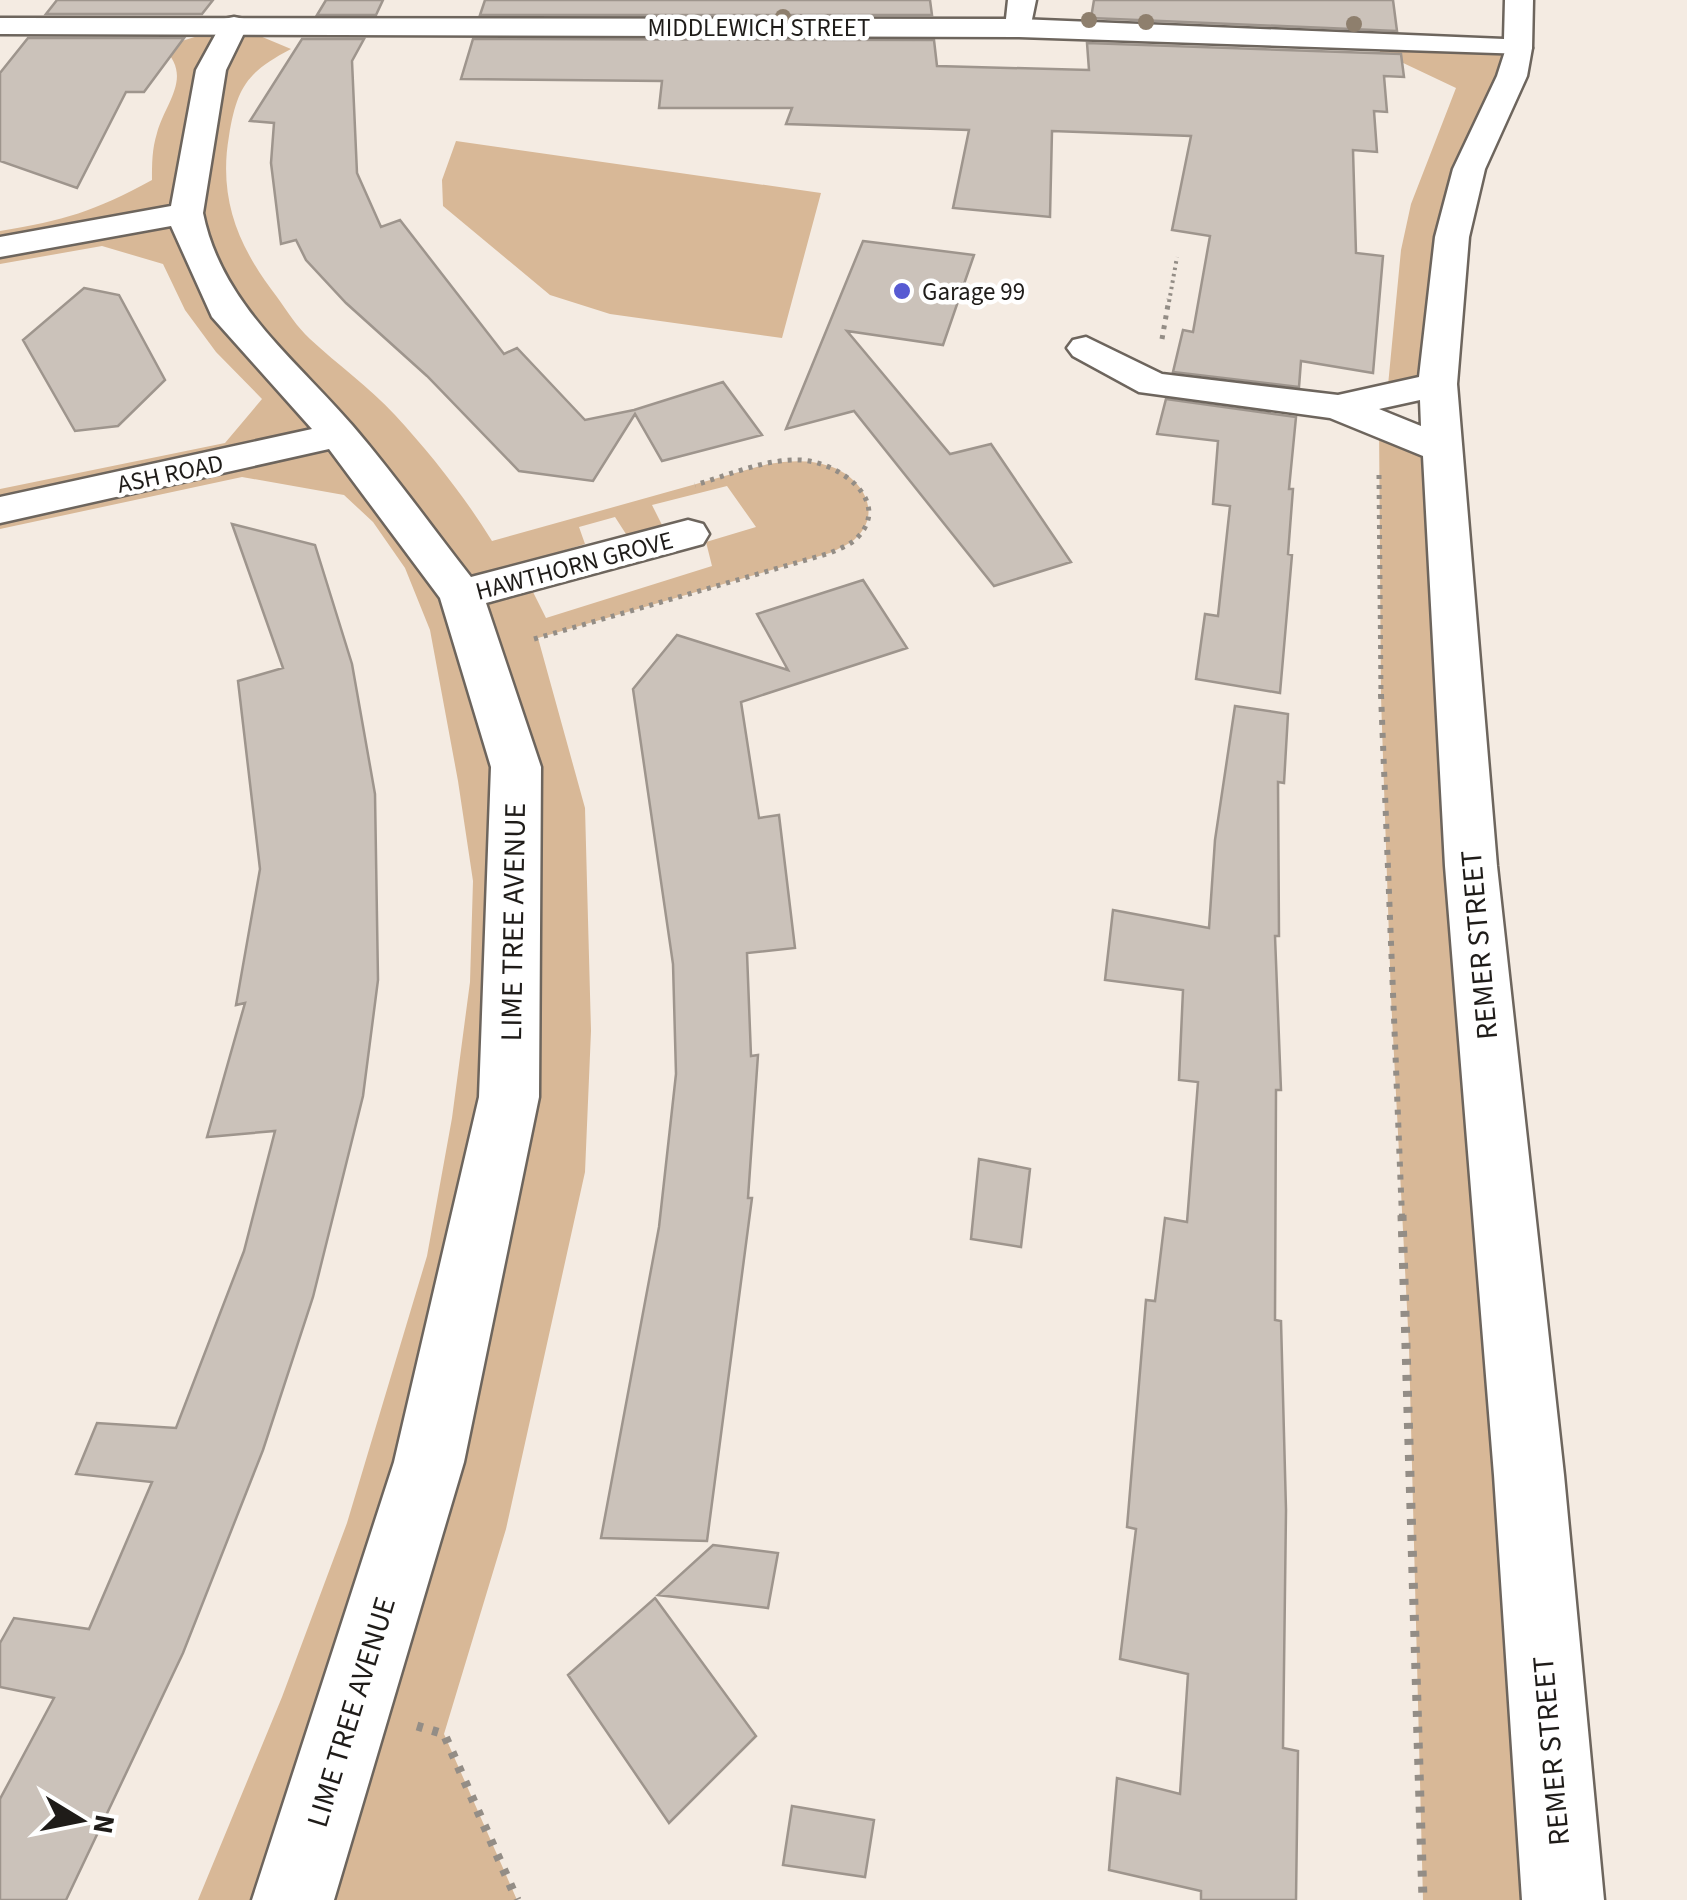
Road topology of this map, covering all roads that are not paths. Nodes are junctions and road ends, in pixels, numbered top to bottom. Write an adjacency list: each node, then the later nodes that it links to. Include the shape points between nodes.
1 (1021, 14): 2 (street, MIDDLEWICH STREET); 3 (street, MIDDLEWICH STREET)
2 (1519, 24): 8 (street, REMER STREET, via 1512,76 1469,169 1452,238)
3 (234, 25): 4 (street, MIDDLEWICH STREET); 5 (street, LIME TREE AVENUE, via 211,70)
4 (0, 26)
5 (186, 213): 6 (street); 10 (street, LIME TREE AVENUE, via 225,309)
6 (0, 247)
7 (1086, 348): 9 (street, via 1153,384)
8 (1438, 384): 9 (street); 11 (street, REMER STREET)
9 (1338, 407): 11 (street)
10 (339, 435): 12 (street, ASH ROAD); 14 (street, LIME TREE AVENUE)
11 (1442, 449): 16 (street, REMER STREET, via 1471,866)
12 (0, 510)
13 (688, 534): 14 (street, HAWTHORN GROVE)
14 (461, 595): 15 (street, LIME TREE AVENUE, via 516,766 509,1097 429,1462)
15 (292, 1900)
16 (1563, 1900)

